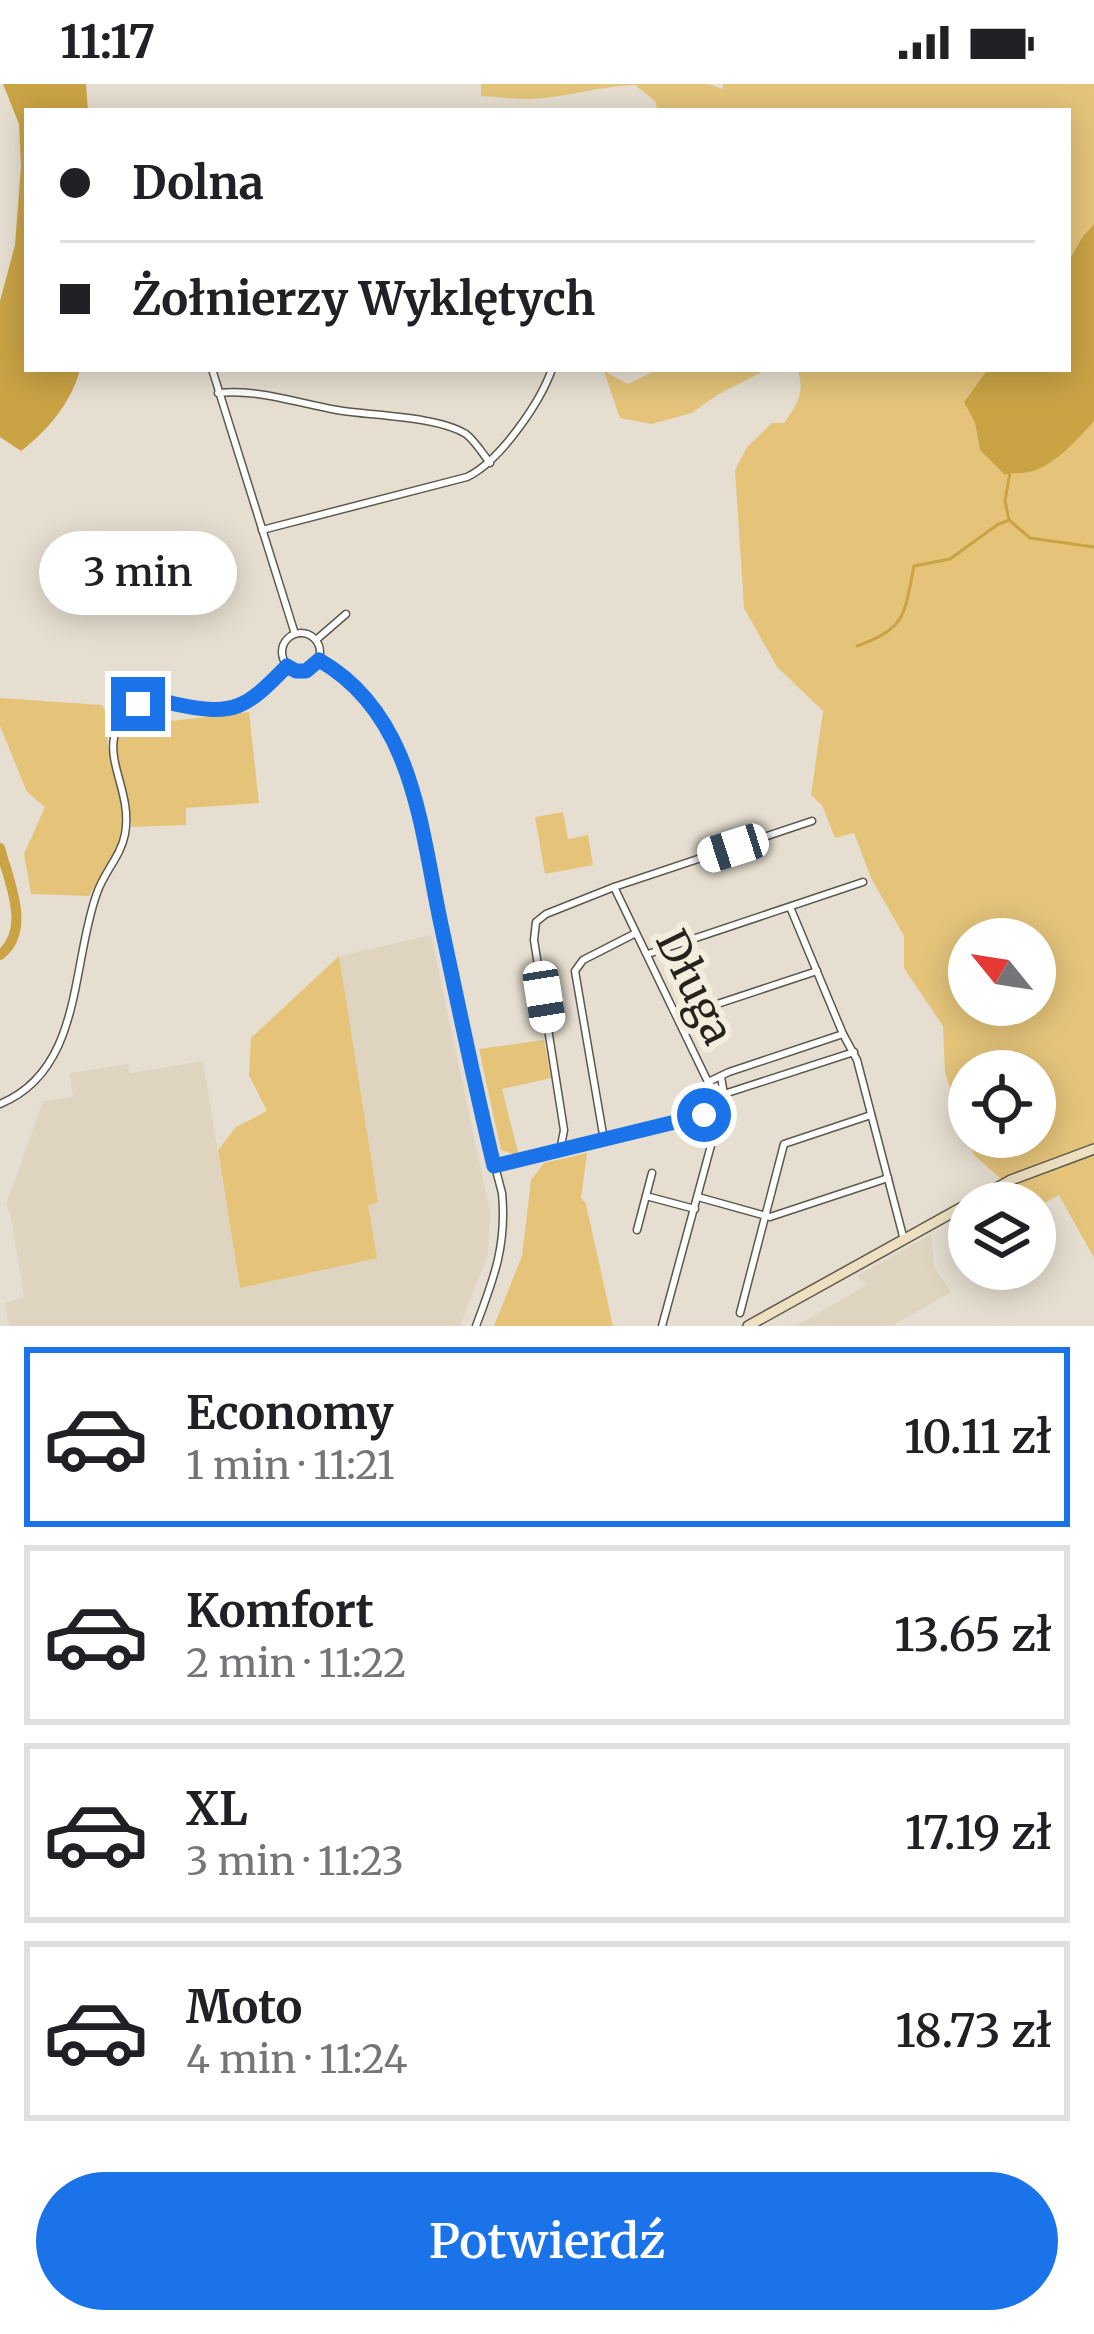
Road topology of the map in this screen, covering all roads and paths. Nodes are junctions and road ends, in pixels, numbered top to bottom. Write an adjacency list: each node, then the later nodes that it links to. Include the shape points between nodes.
1 (213, 372): 3 (street)
2 (548, 372): 4 (street)
3 (218, 393): 4 (street, via 424,422 464,433); 5 (street)
4 (490, 463): 5 (street, via 467,477)
5 (262, 530): 7 (street)
6 (346, 614): 8 (street)
7 (295, 634): 8 (street); 10 (street, via 281,650)
8 (316, 640): 9 (street)
9 (319, 660): 10 (street, via 306,671); 30 (street, via 380,720 421,815)
10 (287, 666): 24 (street, via 242,706 145,699 116,725 122,844 95,897 56,1053 35,1082)
11 (812, 821): 13 (street)
12 (863, 882): 14 (street)
13 (614, 887): 15 (street, Długa); 29 (street, via 546,914 533,928 564,1130)
14 (790, 908): 16 (street); 17 (street)
15 (635, 934): 16 (street, Długa); 27 (street, via 575,971)
16 (648, 954): 18 (street, Długa)
17 (817, 971): 18 (street); 19 (street)
18 (678, 1017): 22 (street, Długa)
19 (843, 1034): 20 (street); 21 (street)
20 (854, 1052): 23 (street); 25 (street)
21 (721, 1077): 22 (street); 23 (street, Długa)
22 (709, 1082): 26 (street, Długa)
23 (724, 1094): 26 (street, Długa)
24 (0, 1104)
25 (871, 1115): 33 (street); 38 (street, via 784,1144)
26 (718, 1117): 27 (street); 36 (street, Długa)
27 (604, 1140): 29 (street)
28 (1094, 1149): 32 (main road)
29 (560, 1151): 30 (street)
30 (494, 1166): 44 (street, via 504,1234)
31 (652, 1173): 35 (street)
32 (1030, 1174): 34 (main road); 41 (main road)
33 (888, 1178): 38 (street); 41 (street)
34 (1016, 1182)
35 (646, 1196): 37 (street); 40 (street)
36 (698, 1198): 37 (street, Długa); 38 (street)
37 (694, 1209): 45 (street, Długa)
38 (765, 1216): 42 (street)
39 (948, 1220): 41 (main road)
40 (637, 1230)
41 (902, 1244): 43 (main road)
42 (740, 1313)
43 (763, 1324): 46 (main road)
44 (476, 1326)
45 (662, 1326)
46 (748, 1326)

